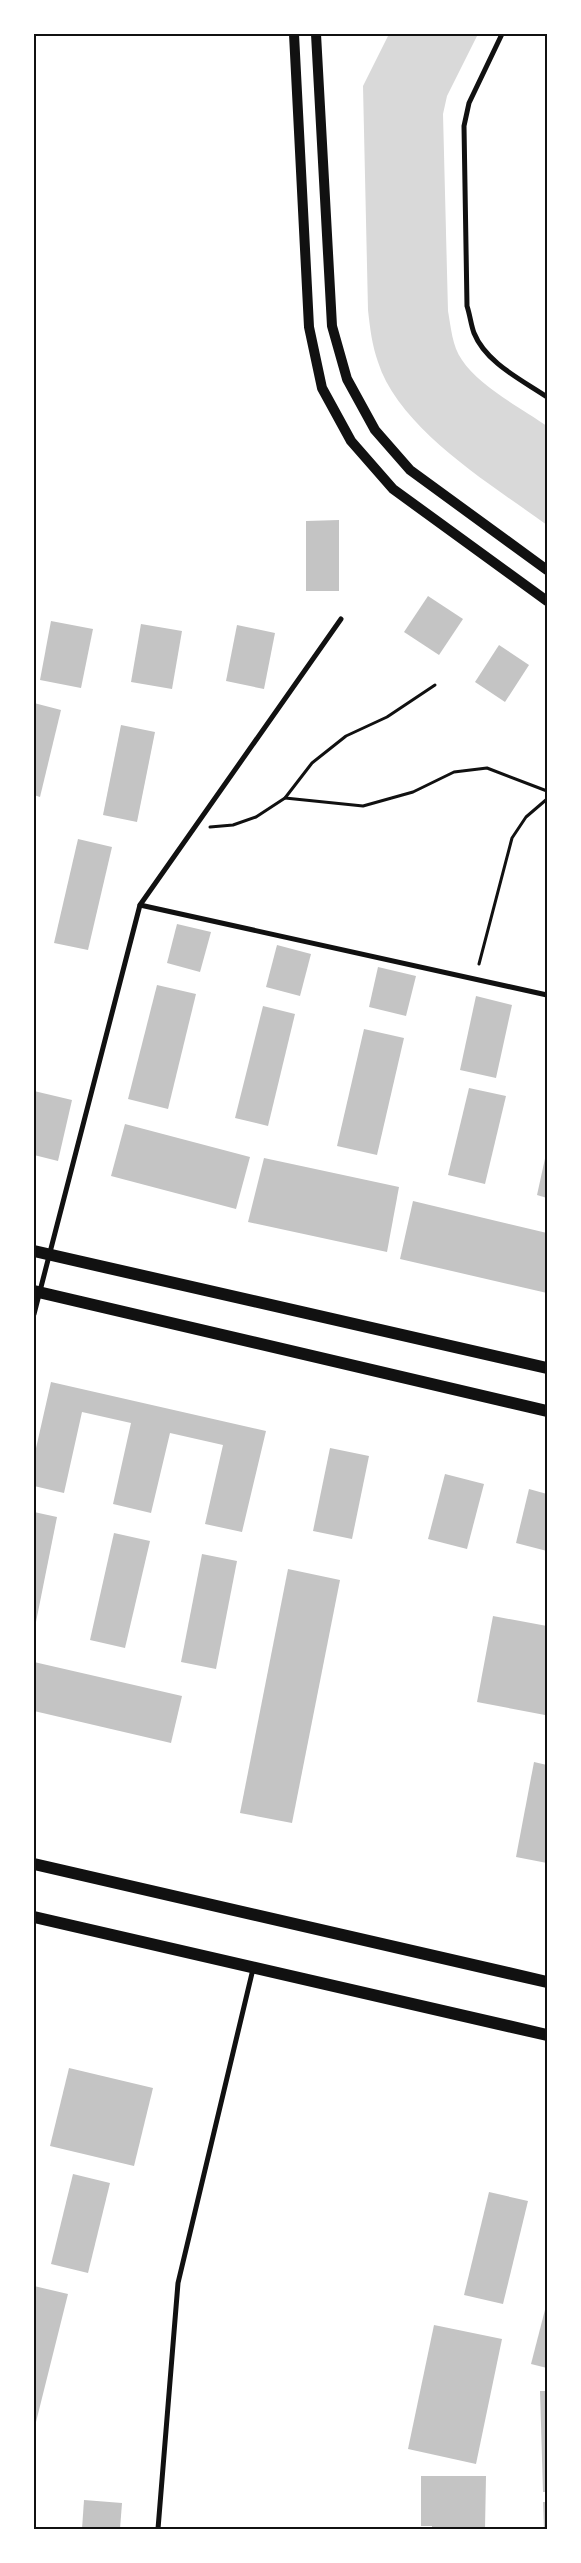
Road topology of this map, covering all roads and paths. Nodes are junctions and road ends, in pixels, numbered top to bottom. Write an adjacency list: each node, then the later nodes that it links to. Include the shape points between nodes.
1 (294, 34): 6 (main road, via 309,327 322,388 352,441 394,489)
2 (316, 34): 5 (main road, via 332,326 346,379 375,430 410,470)
3 (502, 34): 4 (street, via 469,103 464,126 467,306 474,334 487,352 502,367)
4 (547, 397)
5 (547, 570)
6 (547, 601)
7 (341, 619): 13 (street)
8 (435, 685): 10 (path, via 387,716 346,736 312,763)
9 (547, 790): 10 (path, via 486,768 454,772 413,792 363,806)
10 (285, 798): 12 (path, via 256,817 233,825)
11 (547, 800): 14 (path, via 526,817 512,838)
12 (210, 827)
13 (140, 906): 15 (street); 17 (street)
14 (479, 964)
15 (547, 995)
16 (34, 1251): 17 (main road)
17 (49, 1254): 18 (street); 20 (main road)
18 (36, 1292): 19 (street); 21 (main road)
19 (34, 1314)
20 (547, 1368)
21 (547, 1411)
22 (34, 1864): 25 (main road)
23 (34, 1917): 24 (main road)
24 (254, 1969): 26 (main road); 27 (street, via 178,2283)
25 (547, 1982)
26 (547, 2035)
27 (158, 2529)

